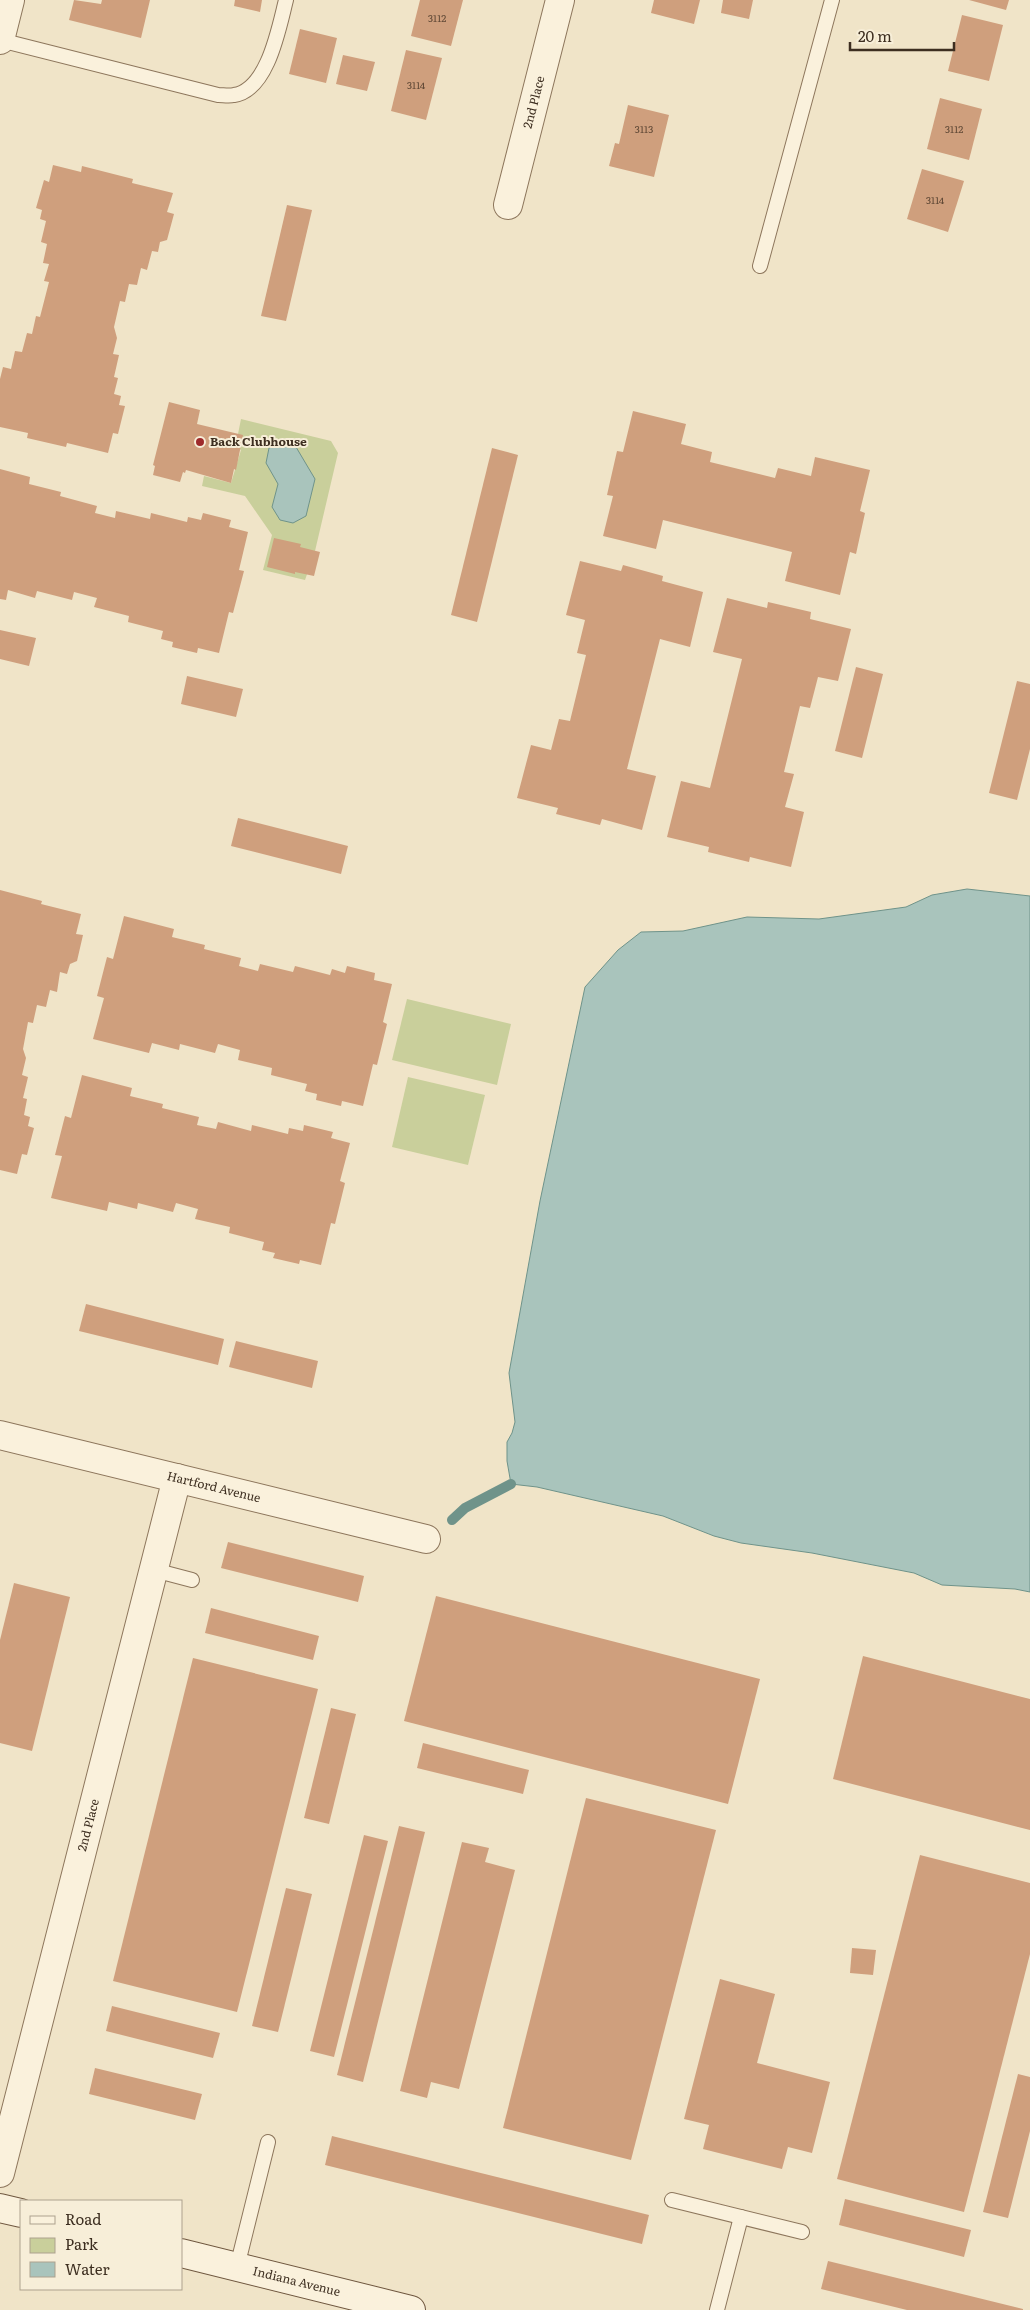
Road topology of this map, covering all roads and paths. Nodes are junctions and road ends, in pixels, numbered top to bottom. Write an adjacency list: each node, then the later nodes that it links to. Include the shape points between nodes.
1 (10, 0): 5 (street)
2 (286, 0): 5 (lane, via 266,66 253,84 235,95 218,95)
3 (560, 0): 6 (street, 2nd Place)
4 (832, 0): 7 (lane)
5 (0, 40)
6 (508, 205)
7 (760, 266)
8 (0, 1435): 9 (street, Hartford Avenue)
9 (177, 1478): 10 (street, Hartford Avenue); 11 (street, 2nd Place)
10 (426, 1539)
11 (154, 1570): 12 (lane); 14 (street, 2nd Place)
12 (192, 1580)
13 (268, 2142): 21 (lane)
14 (0, 2173)
15 (672, 2200): 18 (lane)
16 (0, 2208): 17 (street)
17 (20, 2213)
18 (741, 2217): 19 (lane); 23 (lane)
19 (802, 2232)
20 (182, 2253): 21 (street, Indiana Avenue)
21 (237, 2267): 22 (street, Indiana Avenue)
22 (411, 2310)
23 (717, 2310)

